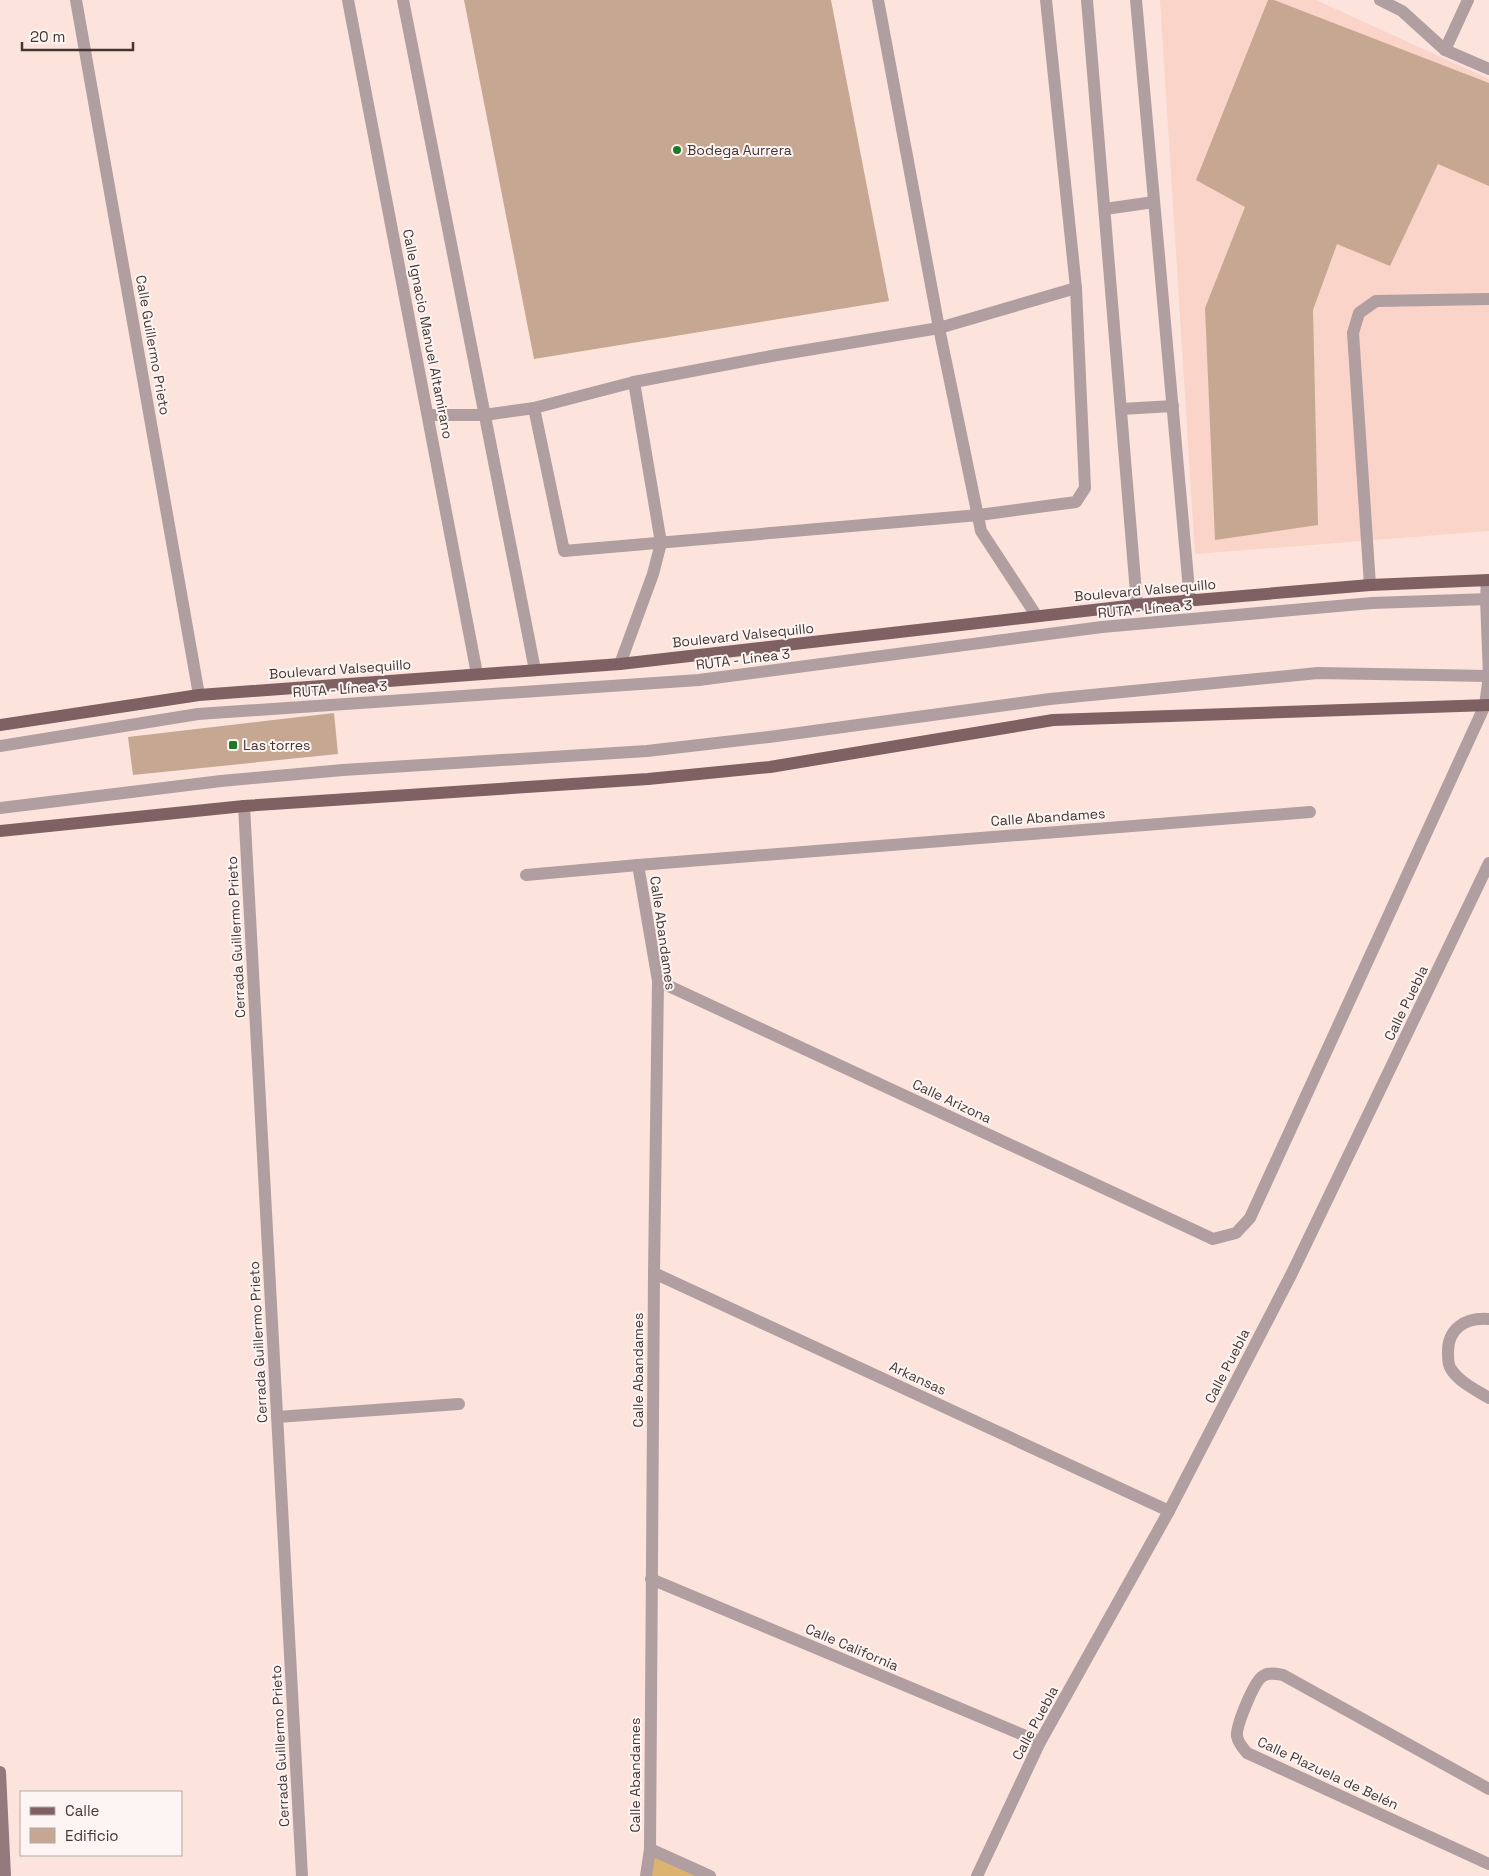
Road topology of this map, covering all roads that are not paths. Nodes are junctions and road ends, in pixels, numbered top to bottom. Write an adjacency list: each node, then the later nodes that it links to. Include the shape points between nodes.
1 (76, 0): 36 (street, Calle Guillermo Prieto)
2 (348, 0): 22 (street, Calle Ignacio Manuel Altamirano)
3 (403, 0): 23 (street)
4 (878, 0): 17 (street)
5 (1046, 0): 15 (street)
6 (1087, 0): 14 (street)
7 (1136, 0): 13 (street)
8 (1380, 0): 10 (street)
9 (1468, 0): 11 (street)
10 (1404, 6): 11 (street)
11 (1445, 50): 12 (street)
12 (1489, 69)
13 (1154, 202): 14 (street); 19 (street)
14 (1105, 209): 21 (street)
15 (1076, 288): 17 (street); 24 (street, via 1085,488 1076,502)
16 (1489, 299): 27 (street, via 1376,301 1359,313 1353,333)
17 (938, 328): 18 (street); 24 (street)
18 (634, 382): 20 (street); 25 (street)
19 (1173, 406): 21 (street); 29 (street)
20 (534, 408): 23 (street); 25 (street, via 564,551)
21 (1121, 409): 30 (street)
22 (428, 415): 23 (street); 34 (street, Calle Ignacio Manuel Altamirano)
23 (484, 415): 33 (street)
24 (979, 515): 25 (street); 31 (street, via 981,531)
25 (661, 543): 32 (street)
26 (1488, 580): 27 (main road, Boulevard Valsequillo); 28 (street)
27 (1370, 584): 29 (main road, Boulevard Valsequillo)
28 (1487, 599): 35 (street); 39 (street, RUTA - Línea 3, via 1372,603 1102,627 699,680 198,714)
29 (1190, 600): 30 (main road, Boulevard Valsequillo)
30 (1137, 605): 31 (main road, Boulevard Valsequillo)
31 (1036, 615): 32 (main road, Boulevard Valsequillo)
32 (620, 664): 33 (main road, Boulevard Valsequillo)
33 (535, 670): 34 (main road, Boulevard Valsequillo)
34 (477, 674): 36 (main road, Boulevard Valsequillo)
35 (1489, 676): 37 (street); 41 (street, via 1318,673 1050,699 647,751 221,781)
36 (199, 695): 38 (main road, Boulevard Valsequillo)
37 (1487, 705): 40 (main road, via 1053,720 770,767 648,779); 47 (street, Calle Arizona, via 1250,1218 1236,1233 1214,1239)
38 (0, 725)
39 (0, 746)
40 (244, 806): 43 (main road); 52 (street, Cerrada Guillermo Prieto)
41 (0, 808)
42 (1310, 812): 45 (street, Calle Abandames)
43 (0, 830)
44 (1489, 863): 53 (street, Calle Puebla, via 1292,1273)
45 (638, 865): 46 (street, Calle Abandames); 47 (street, Calle Abandames)
46 (526, 875)
47 (658, 981): 48 (street, Calle Abandames)
48 (654, 1273): 53 (street, Arkansas); 54 (street, Calle Abandames)
49 (1489, 1319): 50 (street, via 1476,1318 1457,1327 1448,1344 1451,1369 1459,1379)
50 (1489, 1398)
51 (459, 1404): 52 (street)
52 (278, 1417): 61 (street, Cerrada Guillermo Prieto)
53 (1169, 1511): 55 (street, Calle Puebla)
54 (651, 1579): 55 (street, Calle California); 58 (street, Calle Abandames)
55 (1040, 1742): 64 (street, Calle Puebla)
56 (0, 1772): 60 (main road)
57 (1489, 1789): 59 (street, Calle Plazuela de Belén, via 1283,1675 1273,1673 1257,1682 1237,1727 1237,1738 1248,1752)
58 (650, 1849): 62 (street, Calle Abandames); 63 (street)
59 (1489, 1864)
60 (5, 1876)
61 (302, 1876)
62 (646, 1876)
63 (710, 1876)
64 (978, 1876)

